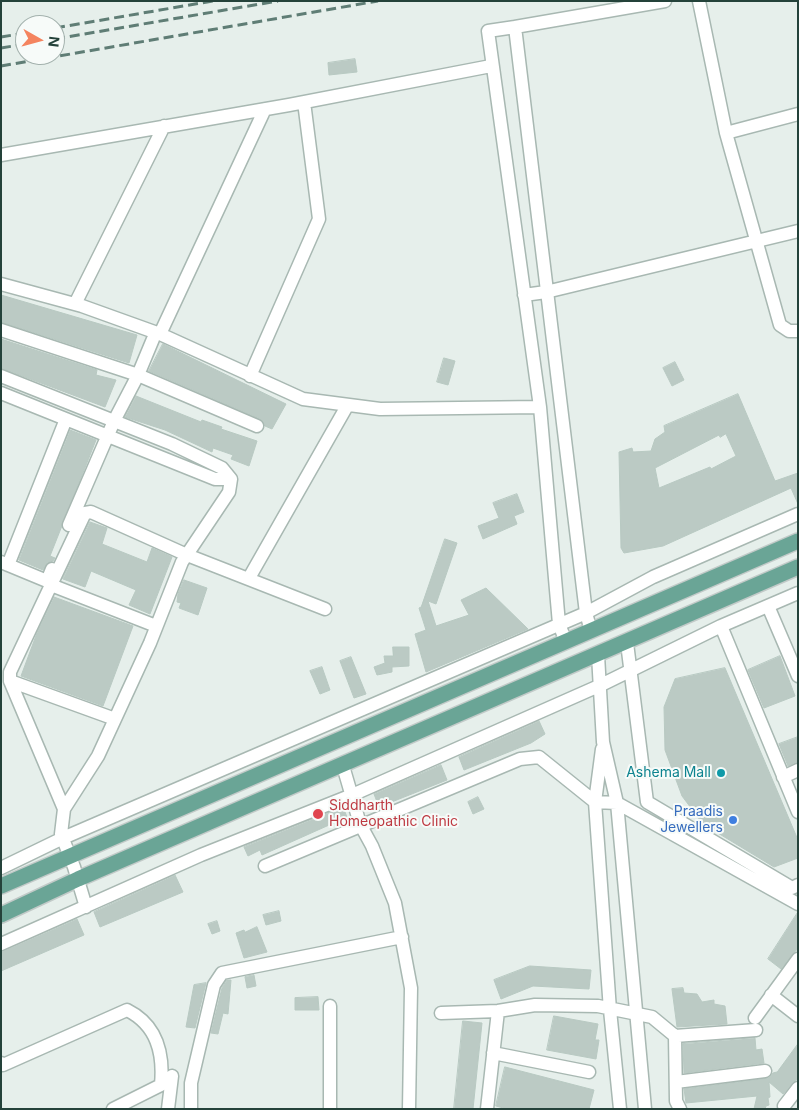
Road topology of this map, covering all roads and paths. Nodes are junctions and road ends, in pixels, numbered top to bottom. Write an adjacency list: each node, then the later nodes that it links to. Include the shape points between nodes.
1 (665, 1): 3 (street)
2 (699, 1): 9 (street)
3 (515, 27): 4 (street, via 488,31); 15 (street)
4 (491, 66): 5 (street); 16 (street)
5 (304, 102): 6 (street); 23 (street, via 319,219)
6 (264, 109): 8 (street); 20 (street)
7 (798, 114): 9 (street)
8 (164, 126): 10 (street); 17 (street)
9 (726, 133): 12 (street)
10 (1, 155)
11 (798, 232): 12 (street)
12 (755, 242): 15 (street); 19 (street, via 780,325 784,329)
13 (1, 284): 17 (street)
14 (1, 291): 20 (street)
15 (546, 292): 16 (street); 47 (street)
16 (524, 295): 29 (street)
17 (75, 304): 20 (street)
18 (1, 330): 21 (street)
19 (798, 331)
20 (157, 336): 21 (street); 23 (street); 26 (street)
21 (138, 375): 31 (street); 32 (street)
22 (1, 376): 24 (street)
23 (250, 376): 28 (street, via 303,399)
24 (29, 387): 27 (street); 31 (street)
25 (1, 393): 27 (street)
26 (278, 397)
27 (22, 402): 30 (street)
28 (347, 406): 29 (street, via 380,409); 42 (street)
29 (540, 407): 48 (street)
30 (66, 419): 33 (street); 40 (street)
31 (114, 421): 33 (street); 34 (street)
32 (257, 426)
33 (108, 434): 35 (street); 40 (street, via 47,581)
34 (172, 444): 35 (street); 36 (street, via 222,468)
35 (167, 458): 36 (street, via 221,481)
36 (231, 479): 39 (street, via 229,492)
37 (798, 514): 47 (street, via 653,577)
38 (798, 541): 51 (main road)
39 (187, 555): 42 (street); 43 (street, via 87,512 82,514); 49 (street)
40 (5, 564)
41 (798, 567): 53 (main road)
42 (249, 578): 46 (street)
43 (51, 585): 49 (street); 57 (street, via 10,672)
44 (798, 593): 45 (street)
45 (768, 606): 50 (street); 56 (street)
46 (326, 608)
47 (586, 613): 48 (street); 51 (street)
48 (559, 624): 52 (street); 60 (street)
49 (156, 626): 59 (street)
50 (721, 626): 55 (street); 65 (street)
51 (591, 631): 52 (main road)
52 (566, 642): 61 (main road)
53 (627, 643): 54 (main road); 55 (street)
54 (598, 655): 58 (street); 63 (main road)
55 (632, 670): 58 (street); 78 (street, via 648,802 792,888)
56 (798, 676)
57 (10, 681): 59 (street); 69 (street)
58 (600, 685): 62 (street); 66 (street)
59 (115, 719): 69 (street, via 98,756)
60 (329, 724): 61 (street); 72 (street)
61 (336, 740): 73 (main road)
62 (603, 742): 67 (street); 68 (street)
63 (343, 766): 66 (street); 76 (main road)
64 (798, 770): 65 (street)
65 (783, 777): 70 (street)
66 (352, 795): 71 (street); 80 (street, via 201,855)
67 (595, 802): 68 (street); 71 (street, via 539,757 520,759); 87 (street)
68 (617, 803): 79 (street); 90 (street)
69 (64, 809): 72 (street)
70 (798, 812)
71 (360, 824): 74 (street); 82 (street, via 395,903)
72 (63, 838): 73 (street); 75 (street)
73 (70, 855): 76 (street); 77 (main road)
74 (265, 866)
75 (1, 868)
76 (78, 879): 80 (street); 81 (main road)
77 (1, 886)
78 (798, 886)
79 (798, 904)
80 (86, 907): 83 (street)
81 (1, 915)
82 (402, 937): 103 (street, via 222,973 214,985 191,1083); 105 (street, via 411,988)
83 (1, 944)
84 (798, 959): 85 (street)
85 (771, 995): 91 (street); 92 (street, via 755,1024)
86 (330, 1006): 104 (street)
87 (610, 1010): 88 (street, via 598,1006 535,1005); 90 (street); 107 (street)
88 (498, 1011): 89 (street); 93 (street)
89 (441, 1012)
90 (636, 1015): 92 (street, via 652,1018); 108 (street)
91 (798, 1016)
92 (675, 1036): 98 (street)
93 (493, 1053): 96 (street); 106 (street)
94 (1, 1063): 101 (street, via 3,1065 127,1010 138,1015 150,1027 163,1062 162,1085)
95 (765, 1071): 98 (street)
96 (589, 1072)
97 (172, 1076): 102 (street)
98 (676, 1082): 109 (street, via 676,1102)
99 (798, 1088): 100 (street)
100 (784, 1106)
101 (113, 1109)
102 (168, 1109)
103 (191, 1109)
104 (330, 1109)
105 (410, 1109)
106 (487, 1109)
107 (620, 1109)
108 (645, 1109)
109 (680, 1109)

